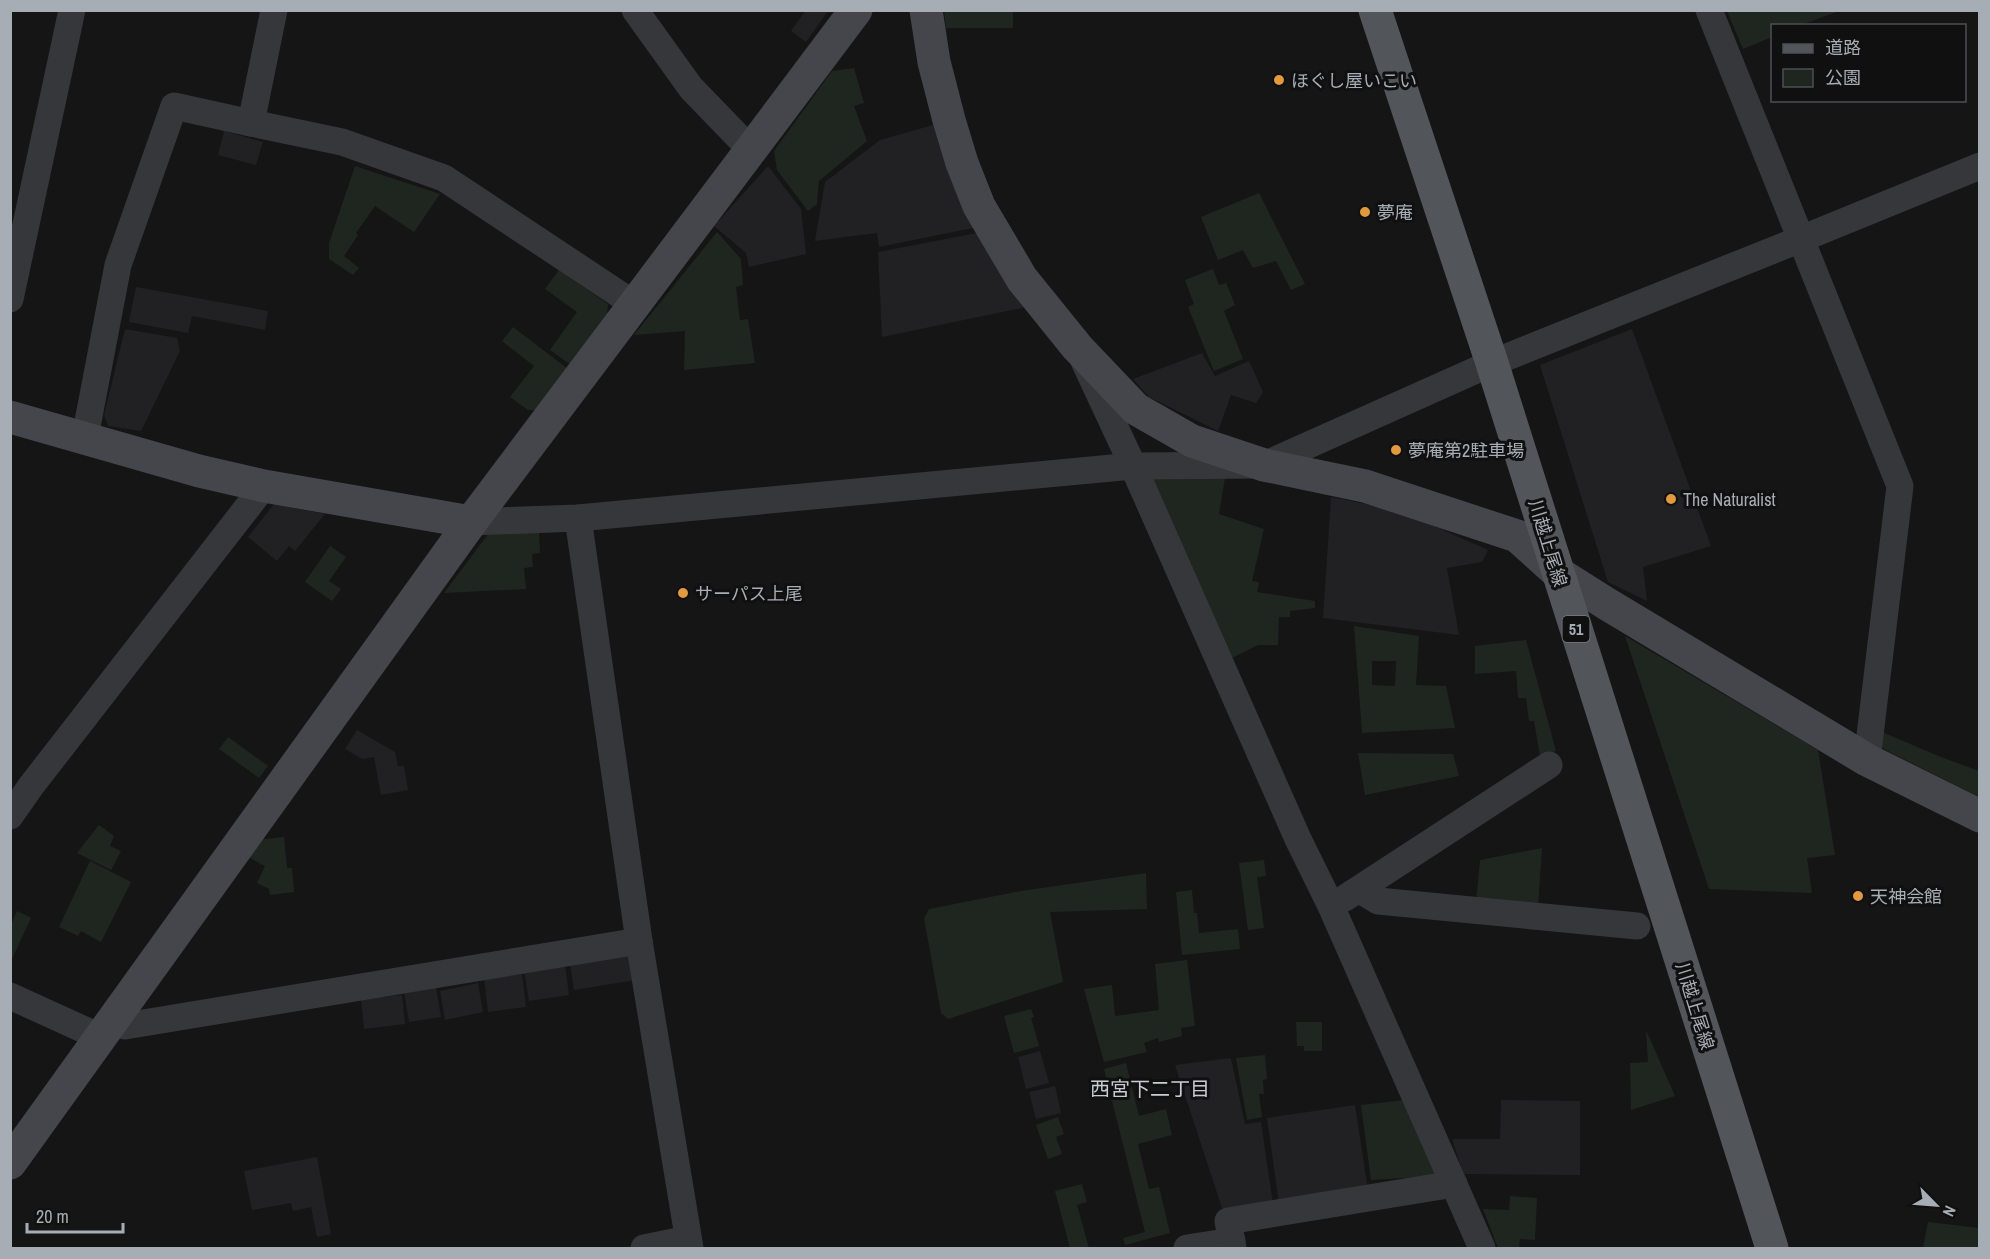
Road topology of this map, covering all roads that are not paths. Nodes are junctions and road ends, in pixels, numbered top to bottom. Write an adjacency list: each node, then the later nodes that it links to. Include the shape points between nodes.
1 (72, 10): 12 (street)
2 (274, 10): 8 (street)
3 (635, 10): 9 (street, via 691,88)
4 (856, 10): 9 (street)
5 (926, 10): 14 (street, via 949,120 979,206 1022,279)
6 (1375, 10): 15 (main road, 川越上尾線 / 51)
7 (1709, 10): 11 (street)
8 (251, 123): 13 (street, via 342,142 444,178); 17 (street, via 174,106 118,265)
9 (752, 151): 13 (street)
10 (1980, 166): 11 (street)
11 (1801, 239): 15 (street); 24 (street, via 1900,486)
12 (10, 299)
13 (634, 304): 22 (street)
14 (1077, 347): 18 (street, via 1136,408 1192,441); 19 (street)
15 (1492, 363): 18 (street); 23 (main road, 川越上尾線 / 51)
16 (10, 417): 17 (street)
17 (85, 437): 20 (street)
18 (1264, 465): 19 (street); 23 (street, via 1365,486 1517,536)
19 (1133, 466): 21 (street); 29 (street)
20 (264, 486): 22 (street); 26 (street)
21 (578, 518): 22 (street); 31 (street)
22 (471, 522): 33 (street)
23 (1558, 573): 24 (street); 41 (main road, 川越上尾線 / 51)
24 (1867, 760): 27 (street)
25 (1549, 765): 28 (street)
26 (10, 816)
27 (1980, 816)
28 (1360, 890): 29 (street); 30 (street, via 1378,901)
29 (1331, 906): 35 (street)
30 (1637, 926)
31 (639, 940): 33 (street); 36 (street)
32 (10, 996): 33 (street)
33 (106, 1028): 34 (street)
34 (10, 1163)
35 (1454, 1184): 37 (street, via 1228,1221); 40 (street)
36 (689, 1244): 38 (street)
37 (1233, 1245): 39 (street)
38 (644, 1248)
39 (1187, 1248)
40 (1482, 1248)
41 (1772, 1248)

